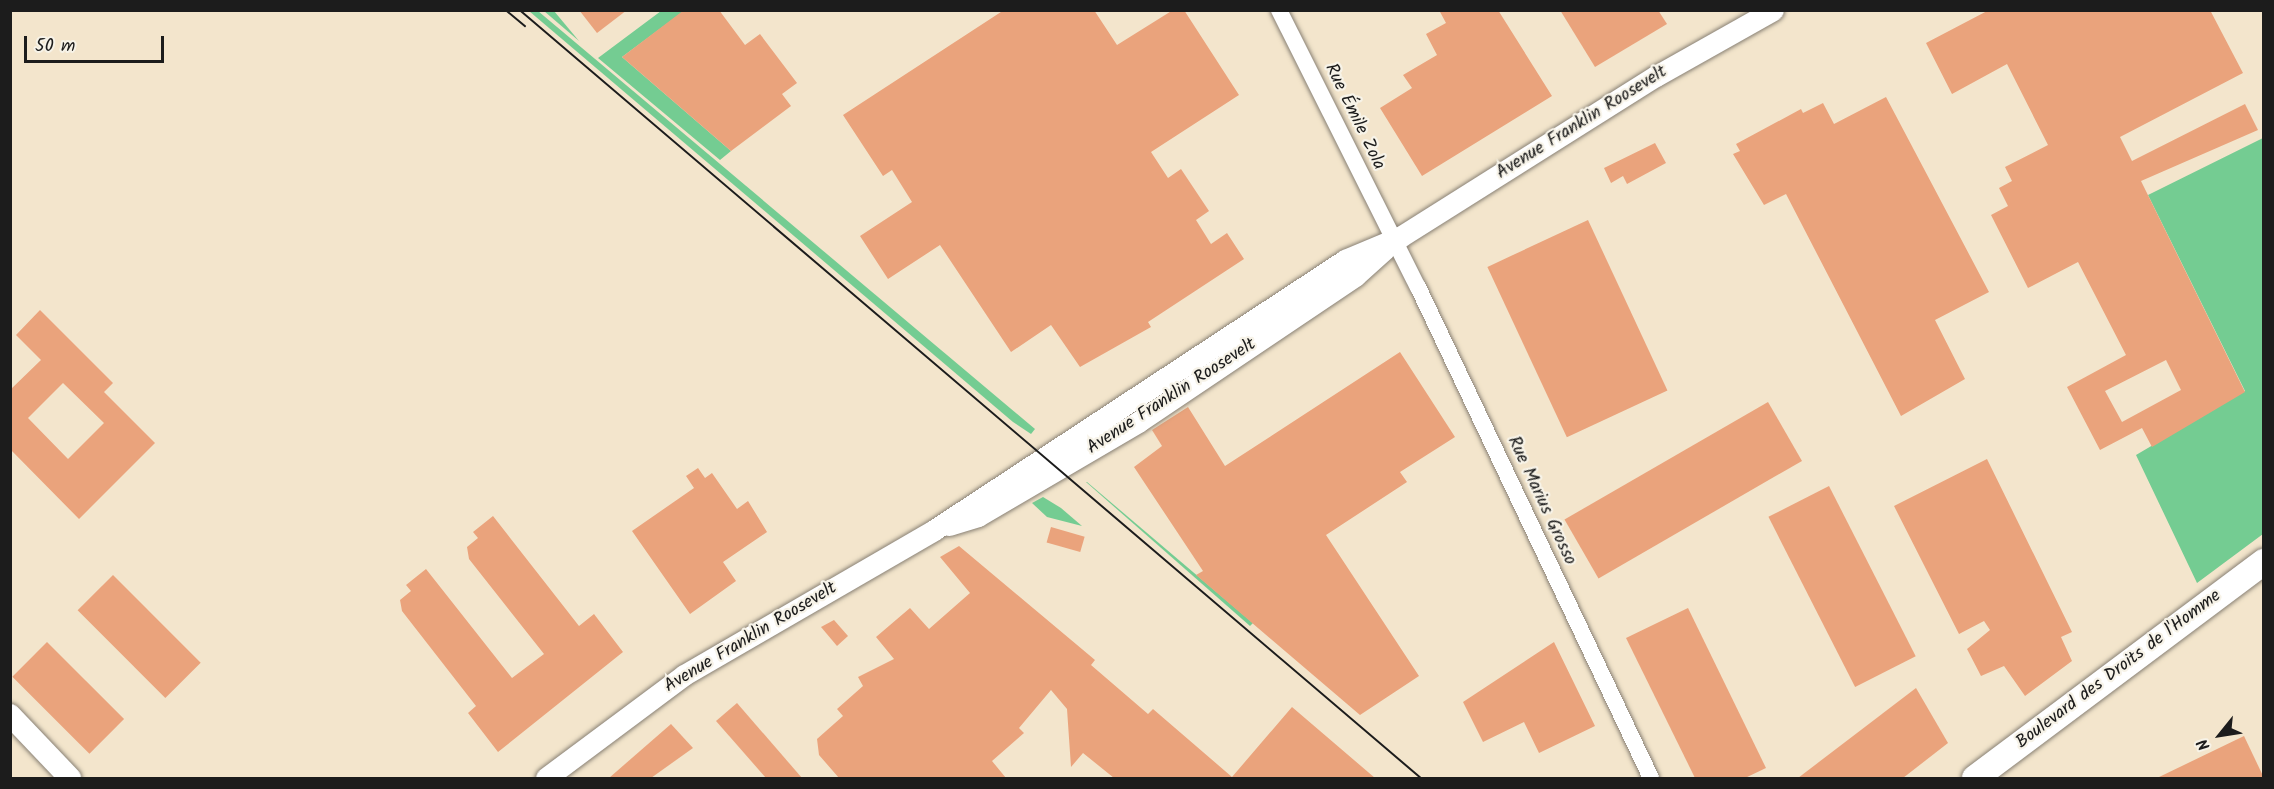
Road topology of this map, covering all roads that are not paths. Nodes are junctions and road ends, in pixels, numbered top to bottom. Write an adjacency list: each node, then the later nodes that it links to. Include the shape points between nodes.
1 (1279, 10): 3 (street, Rue Émile Zola)
2 (1773, 10): 3 (street, Avenue Franklin Roosevelt, via 1589,118)
3 (1394, 240): 7 (street, Avenue Franklin Roosevelt, via 1345,260 1093,438 684,675); 8 (street, Rue Marius Grosso)
4 (2264, 562): 9 (main road, Boulevard des Droits de l'Homme)
5 (10, 715): 6 (main road)
6 (70, 778)
7 (546, 778)
8 (1651, 778)
9 (1975, 778)

